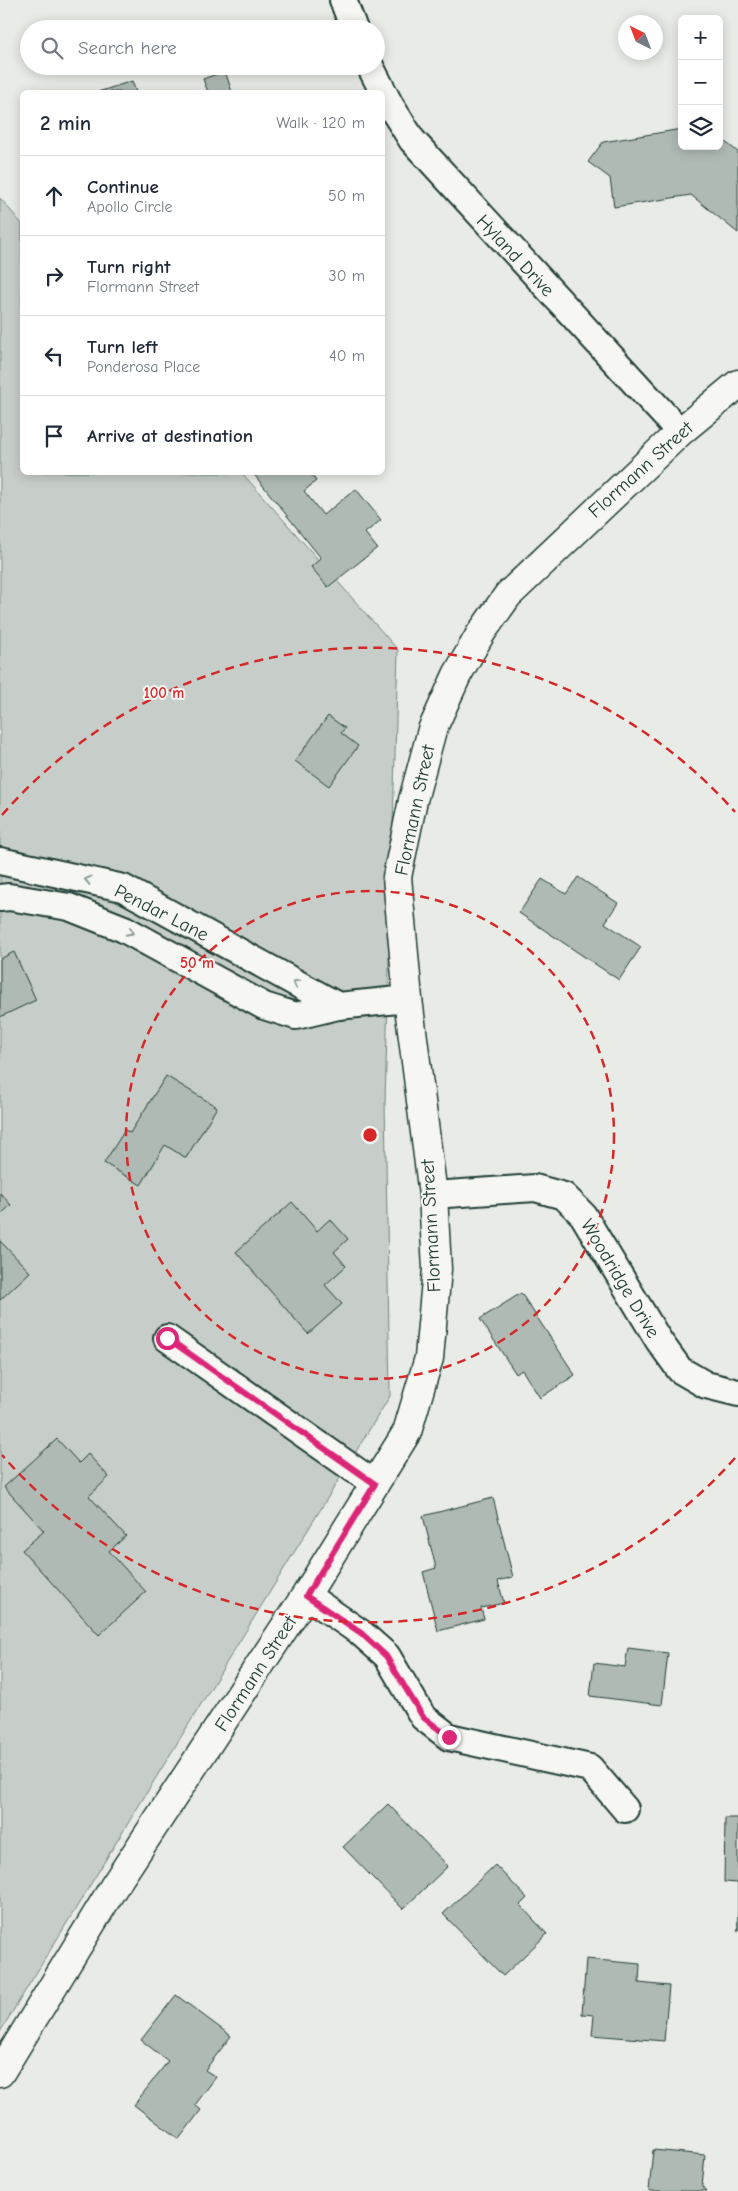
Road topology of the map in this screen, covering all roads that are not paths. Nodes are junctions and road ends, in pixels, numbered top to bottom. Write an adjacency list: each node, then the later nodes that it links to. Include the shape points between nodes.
1 (343, 0): 2 (street)
2 (351, 20)
3 (375, 75): 4 (street, Hyland Drive)
4 (382, 90)
5 (385, 95): 7 (street, Hyland Drive, via 412,140)
6 (738, 384): 7 (street, Flormann Street)
7 (680, 432): 10 (street, Flormann Street, via 508,595 457,675 432,730 397,877)
8 (0, 861): 11 (street, Pendar Lane, one-way to 8, via 124,888)
9 (0, 898): 11 (street, Pendar Lane, one-way to 11, via 69,907 124,929 264,1006 296,1016)
10 (408, 999): 11 (street, Pendar Lane); 12 (street, Flormann Street)
11 (338, 1006)
12 (433, 1195): 14 (street, Woodridge Drive, via 535,1188 564,1196 583,1215 680,1370 706,1385); 15 (street, Flormann Street, via 437,1269 429,1358 407,1432)
13 (167, 1338): 15 (street)
14 (738, 1393)
15 (375, 1484): 16 (street, Flormann Street)
16 (306, 1596): 17 (street, via 361,1633 386,1656 423,1717 449,1737 590,1768); 18 (street, Flormann Street, via 113,1888)
17 (625, 1809)
18 (0, 2073)

